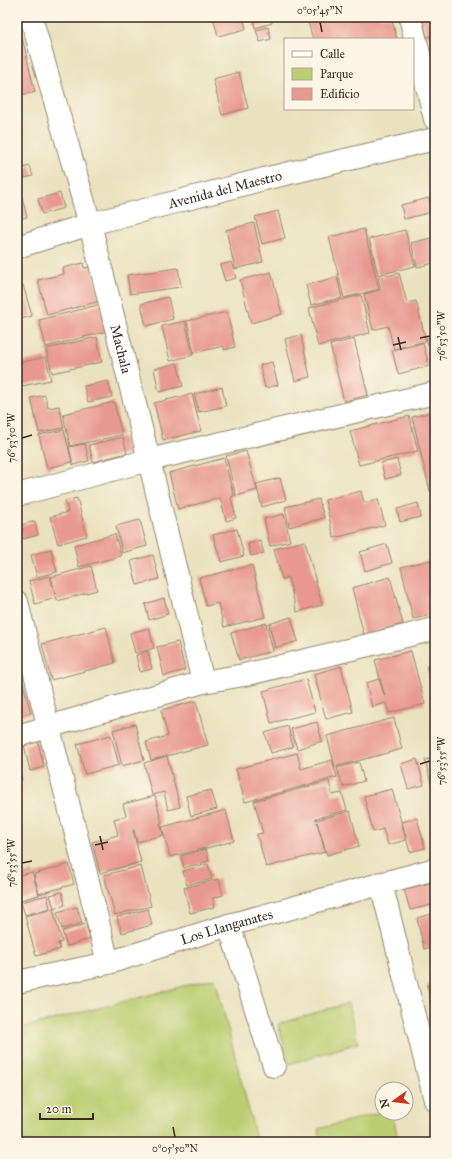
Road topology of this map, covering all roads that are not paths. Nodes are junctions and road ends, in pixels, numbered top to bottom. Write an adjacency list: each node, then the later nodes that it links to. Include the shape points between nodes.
1 (31, 17): 5 (street, Machala)
2 (410, 17): 3 (street)
3 (435, 119)
4 (435, 139): 5 (street, Avenida del Maestro, via 264,179)
5 (90, 224): 6 (street, Avenida del Maestro); 8 (street, Machala)
6 (17, 247)
7 (435, 393): 8 (street)
8 (149, 460): 9 (street); 12 (street, Machala)
9 (17, 495)
10 (17, 602): 13 (street)
11 (435, 629): 12 (street, via 244,676)
12 (203, 682): 13 (street)
13 (48, 726): 14 (street); 18 (street)
14 (17, 736)
15 (435, 869): 16 (street, Los Llanganates)
16 (381, 883): 17 (street, Los Llanganates); 21 (street)
17 (229, 926): 18 (street, Los Llanganates); 20 (street)
18 (108, 963): 19 (street, Los Llanganates)
19 (17, 982)
20 (274, 1066)
21 (435, 1100)

